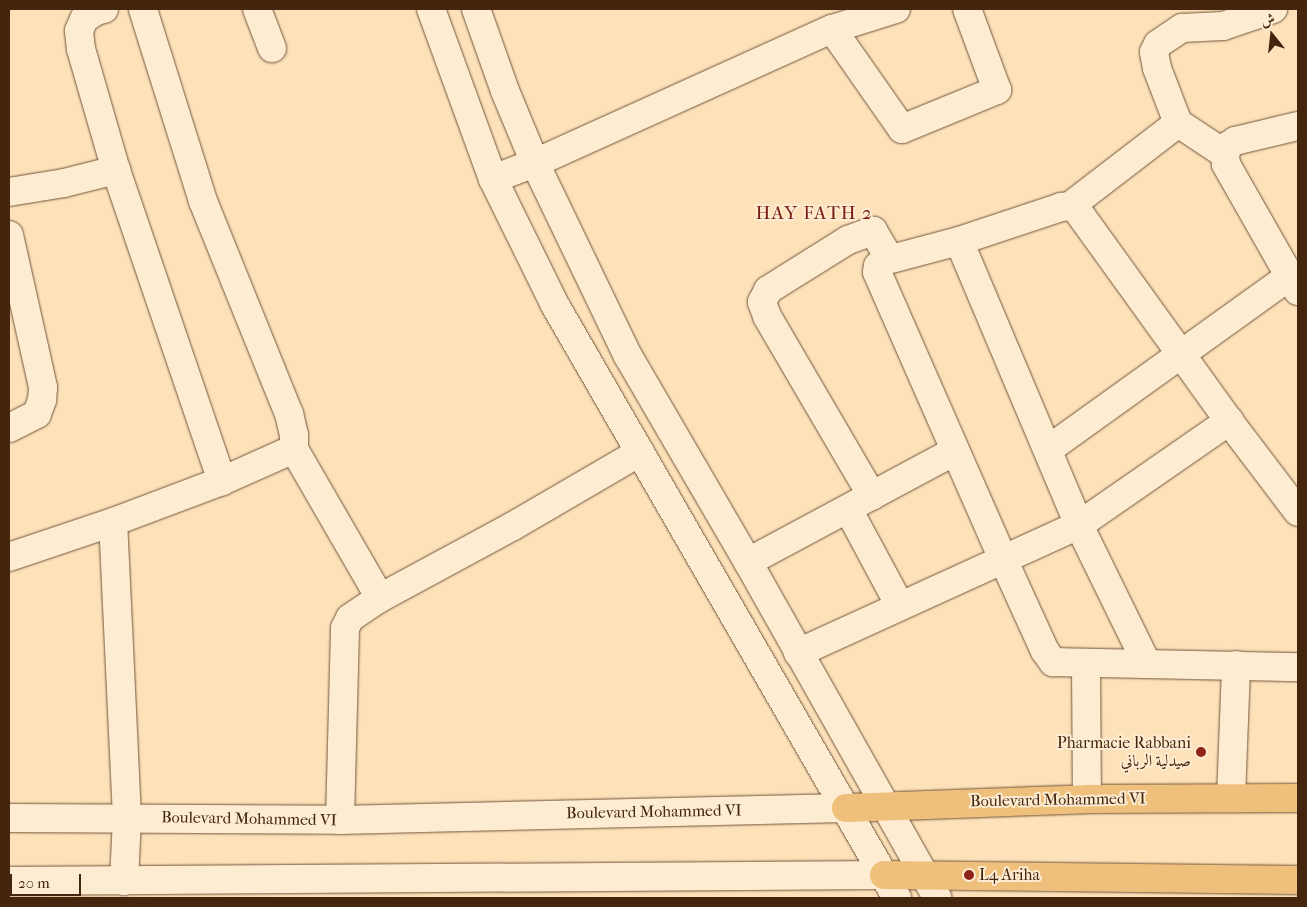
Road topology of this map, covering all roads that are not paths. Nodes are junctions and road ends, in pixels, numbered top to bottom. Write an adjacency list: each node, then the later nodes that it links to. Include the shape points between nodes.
1 (104, 9): 15 (street, via 84,19 79,31 81,49)
2 (142, 9): 26 (street, via 203,201 289,414)
3 (257, 9): 10 (street)
4 (431, 9): 16 (street)
5 (476, 9): 14 (street, via 504,91)
6 (896, 9): 9 (street)
7 (966, 9): 9 (street, via 997,90 902,129)
8 (1273, 9): 11 (street, via 1223,26 1182,28 1158,44 1154,52 1157,68)
9 (832, 30): 14 (street)
10 (272, 48)
11 (1178, 124): 13 (street); 18 (street)
12 (1298, 126): 13 (street, via 1235,141)
13 (1225, 154): 22 (street, via 1226,164)
14 (535, 163): 16 (street); 38 (street, via 628,356)
15 (116, 170): 17 (street); 30 (street)
16 (492, 179): 29 (street, via 555,305)
17 (9, 192)
18 (1070, 206): 20 (street); 23 (street, via 1077,210)
19 (9, 235): 25 (street, via 43,387 37,414)
20 (959, 241): 21 (street); 27 (street)
21 (884, 261): 28 (street, via 877,272); 31 (street, via 886,253 873,231 848,240 768,290 762,302 767,316)
22 (1293, 284): 23 (street)
23 (1180, 353): 24 (street); 27 (street)
24 (1229, 421): 33 (street); 35 (street)
25 (9, 428)
26 (294, 449): 30 (street); 39 (street)
27 (1049, 449): 35 (street)
28 (955, 451): 31 (street); 37 (street)
29 (640, 452): 39 (street); 50 (street)
30 (222, 480): 34 (street)
31 (872, 496): 32 (street)
32 (848, 509): 38 (street); 40 (street)
33 (1298, 512)
34 (113, 522): 36 (street); 51 (street)
35 (1079, 525): 37 (street); 43 (street)
36 (9, 558)
37 (1003, 559): 40 (street); 42 (street, via 1045,652 1053,662)
38 (748, 562): 41 (street)
39 (380, 598): 53 (street, via 350,618 345,628)
40 (900, 606): 41 (street)
41 (798, 654): 49 (street)
42 (1086, 664): 43 (street); 46 (street)
43 (1147, 664): 44 (street)
44 (1236, 665): 45 (street); 47 (street)
45 (1298, 667)
46 (1087, 798): 47 (main road, Boulevard Mohammed VI); 49 (main road, Boulevard Mohammed VI)
47 (1231, 798): 48 (main road, Boulevard Mohammed VI)
48 (1298, 798)
49 (885, 806): 50 (main road, Boulevard Mohammed VI); 54 (street)
50 (846, 808): 53 (street, Boulevard Mohammed VI); 58 (street)
51 (127, 817): 52 (street, Boulevard Mohammed VI); 53 (street, Boulevard Mohammed VI); 57 (street)
52 (9, 818)
53 (340, 820)
54 (924, 875): 55 (main road); 58 (main road); 60 (street)
55 (1298, 880)
56 (9, 881): 59 (street)
57 (124, 881): 58 (street); 59 (street)
58 (891, 887)
59 (86, 890)
60 (937, 898)

